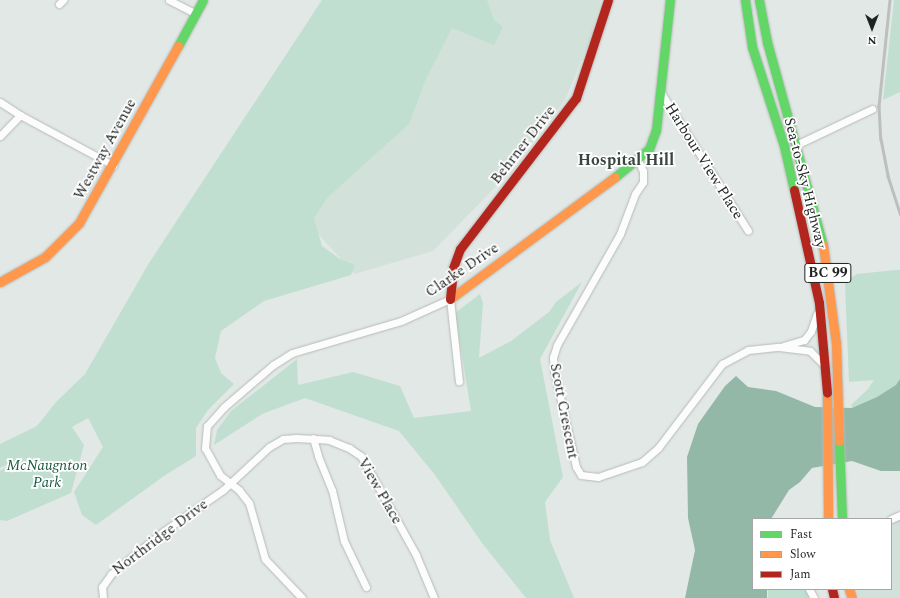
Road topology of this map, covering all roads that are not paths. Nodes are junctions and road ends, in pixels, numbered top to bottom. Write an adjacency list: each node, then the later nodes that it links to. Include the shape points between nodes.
1 (169, 0): 7 (street)
2 (202, 0): 7 (main road, Westway Avenue)
3 (608, 0): 18 (main road, Behrner Drive, via 576,98 460,249 453,268)
4 (670, 0): 8 (main road, Clarke Drive)
5 (747, 0): 13 (main road, via 788,141); 19 (main road, Sea-to-Sky Highway / BC 99, via 752,47 784,146)
6 (759, 0): 13 (main road, Sea-to-Sky Highway / BC 99, via 767,42)
7 (195, 13): 15 (main road, Westway Avenue)
8 (660, 91): 14 (main road, Clarke Drive, via 656,130 649,149); 16 (street, Harbour View Place)
9 (0, 102): 11 (street)
10 (872, 109): 13 (street)
11 (20, 115): 12 (street); 15 (street)
12 (0, 136)
13 (798, 144): 19 (main road, via 796,160 817,264); 26 (main road, Sea-to-Sky Highway / BC 99, via 820,226 829,280 839,405)
14 (638, 160): 18 (main road, Clarke Drive); 20 (street, Scott Crescent, via 644,171 643,182 635,194 626,222 557,346 554,357 554,370 576,467 581,475 598,477 642,462 658,448 722,364 748,350)
15 (113, 165): 17 (main road, Westway Avenue, via 90,207 66,238 45,257)
16 (748, 230)
17 (0, 282)
18 (450, 299): 22 (street); 24 (street, Clarke Drive, via 401,321 292,352 273,365 224,407 207,426 205,448 214,467)
19 (819, 303): 20 (street, via 811,331 804,340); 21 (main road, Sea-to-Sky Highway / BC 99)
20 (779, 347): 21 (street, Scott Crescent, via 810,352)
21 (825, 366): 25 (main road, Sea-to-Sky Highway / BC 99, via 828,404)
22 (459, 382)
23 (313, 438): 24 (street, View Place, via 283,439 276,442); 27 (street, via 332,490 344,541); 30 (street, View Place, via 349,448 366,461 416,555)
24 (230, 483): 28 (street, Northridge Drive, via 111,574 102,587); 29 (street, Clarke Drive, via 249,503 265,559)
25 (828, 518)
26 (842, 518)
27 (366, 587)
28 (103, 598)
29 (302, 598)
30 (434, 598)

